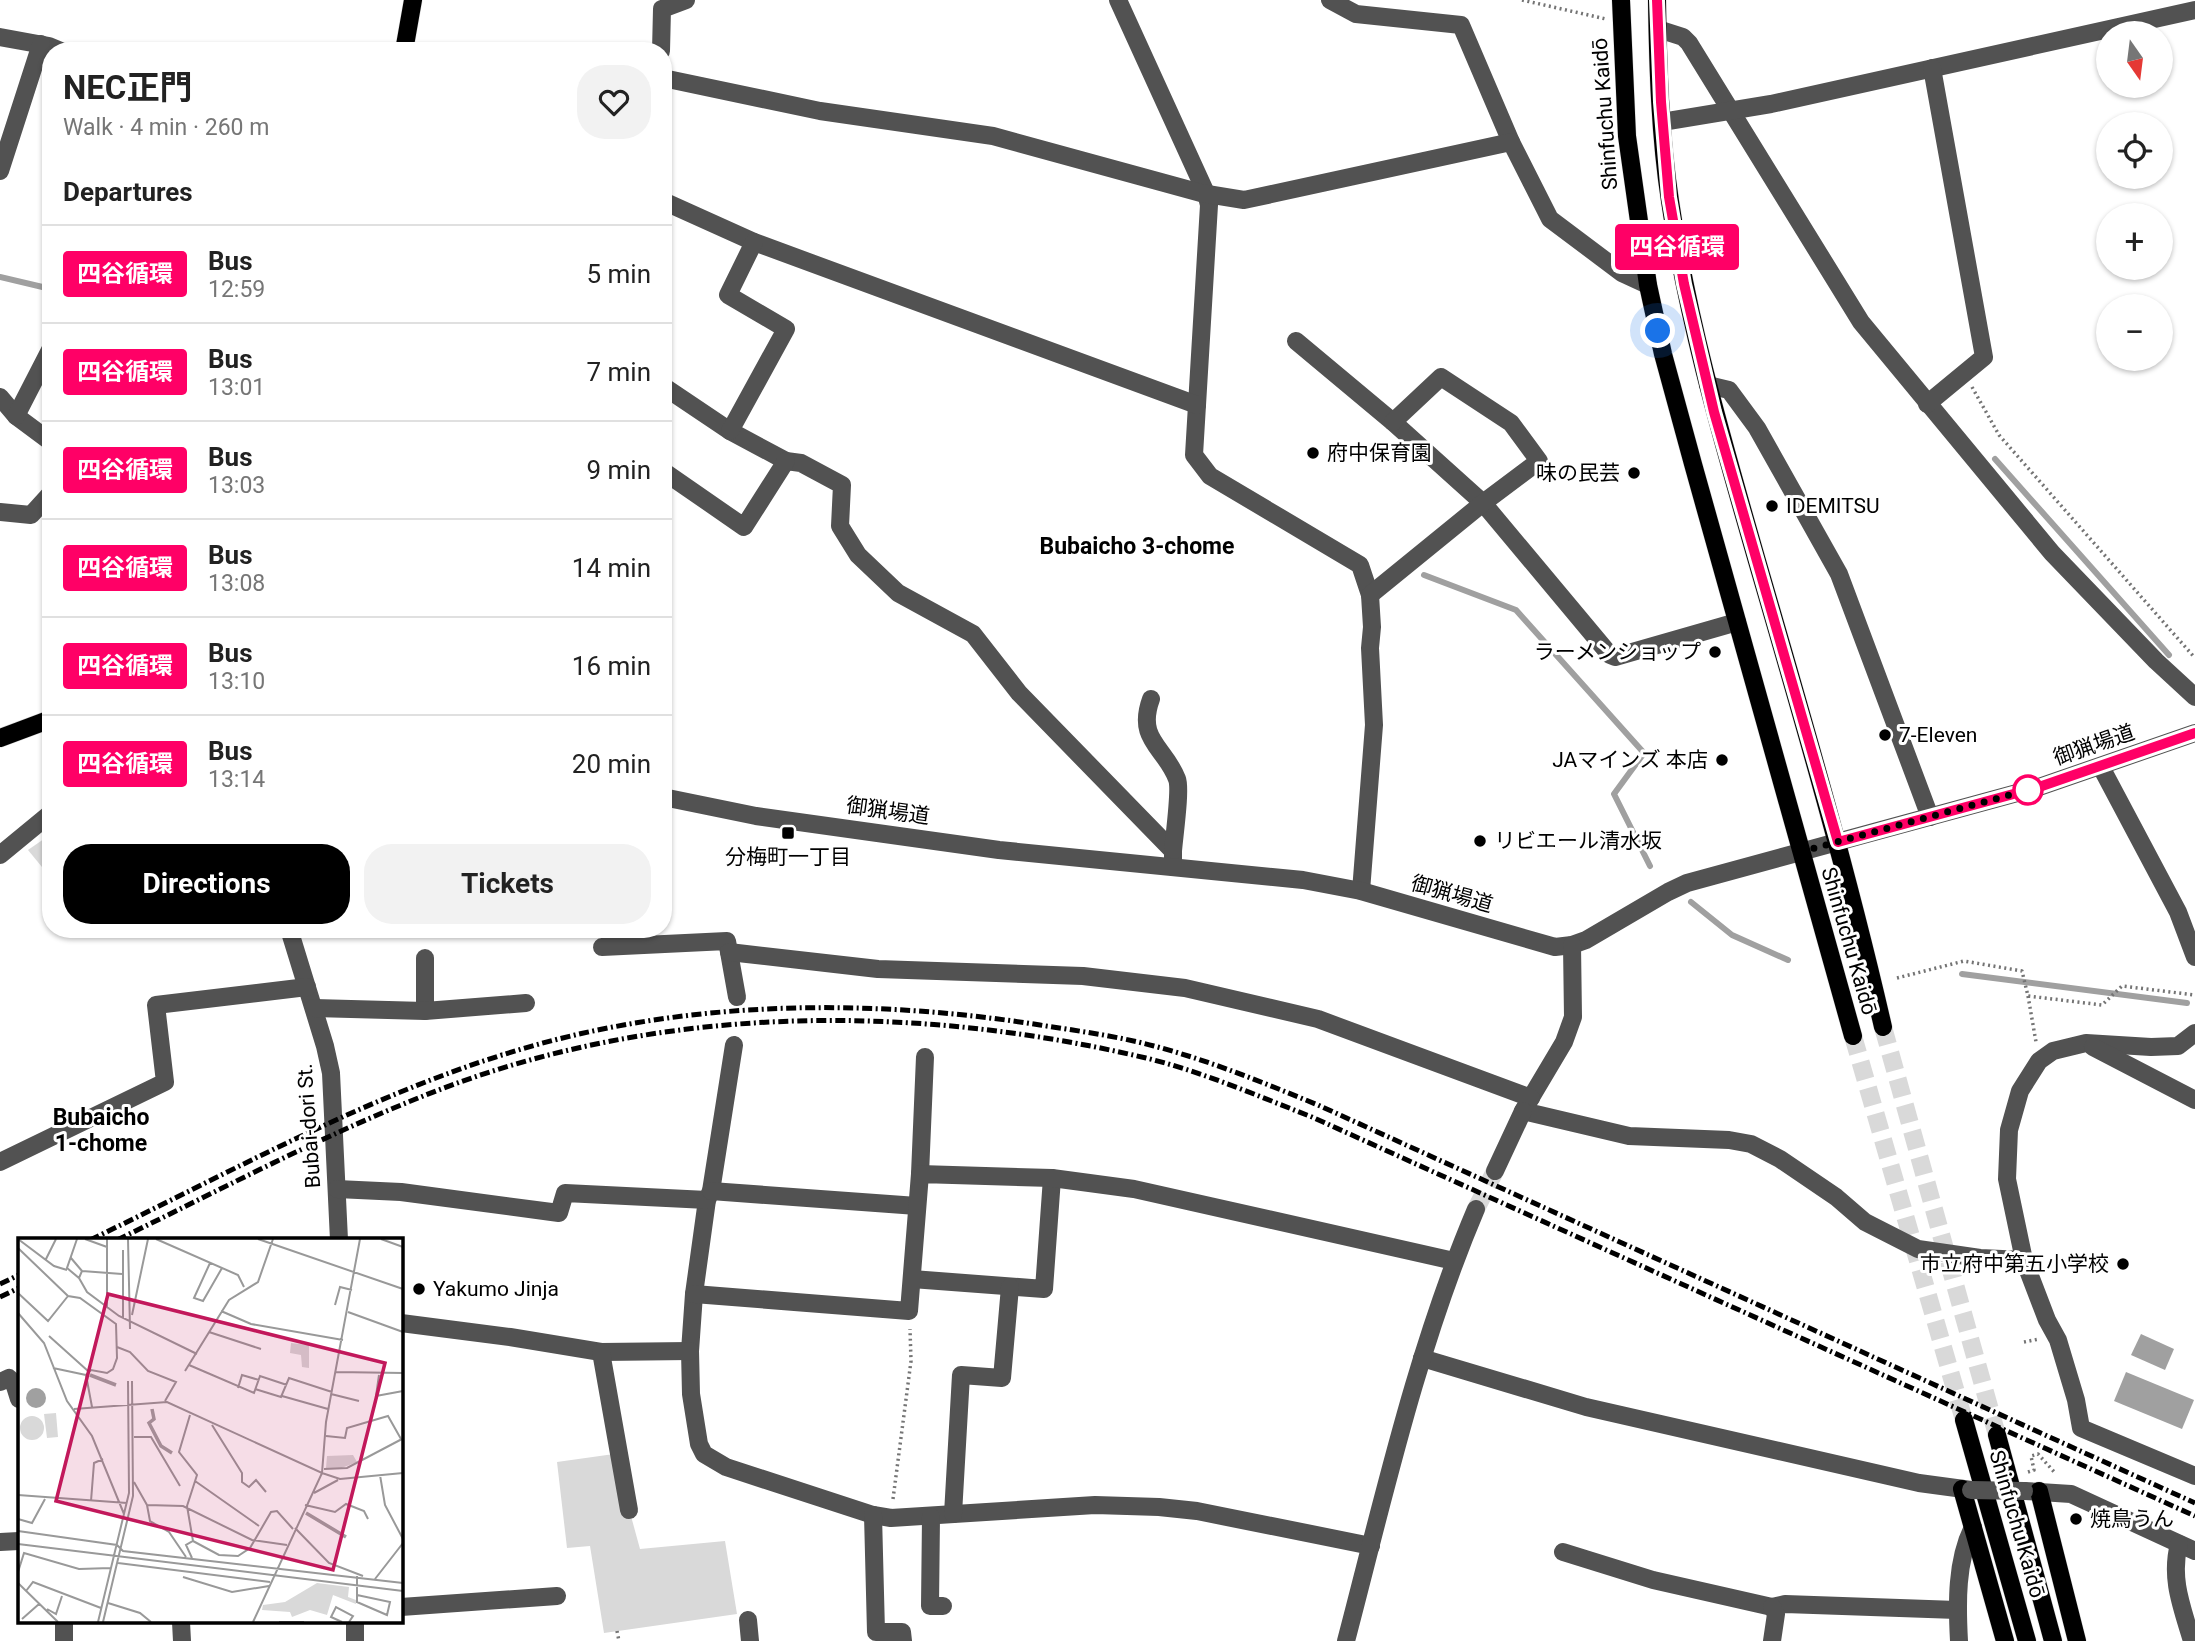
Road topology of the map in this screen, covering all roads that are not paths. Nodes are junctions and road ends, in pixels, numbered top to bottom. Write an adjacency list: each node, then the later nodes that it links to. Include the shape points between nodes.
1 (413, 0): 10 (main road)
2 (687, 0): 11 (street, via 662,9)
3 (1118, 0): 19 (street)
4 (1330, 0): 17 (street, via 1356,15 1461,25)
5 (1621, 0): 22 (main road, Shinfuchu Kaidō, via 1627,136)
6 (1657, 0): 8 (main road, Shinfuchu Kaidō)
7 (2195, 10): 13 (street)
8 (1658, 29): 15 (street, via 1689,43); 16 (main road, Shinfuchu Kaidō)
9 (0, 37): 12 (street)
10 (406, 42)
11 (661, 42)
12 (41, 44): 18 (street)
13 (1932, 68): 15 (street); 28 (street, via 1984,356)
14 (672, 80): 19 (street, via 820,111 993,136)
15 (1729, 110): 16 (street); 28 (street, via 1861,322)
16 (1662, 122): 25 (main road, Shinfuchu Kaidō, via 1676,241)
17 (1511, 142): 19 (street, via 1244,200); 22 (street, via 1550,219 1622,273)
18 (0, 171)
19 (1206, 193): 29 (street, via 1209,205)
20 (672, 205): 21 (street)
21 (754, 242): 29 (street); 32 (street, via 728,295 786,329)
22 (1648, 285): 40 (main road, Shinfuchu Kaidō)
23 (1296, 341): 31 (street)
24 (42, 365): 30 (street)
25 (1707, 386): 48 (street, via 1729,390 1757,428 1839,574); 50 (main road, Shinfuchu Kaidō)
26 (672, 392): 32 (street)
27 (0, 397): 30 (street)
28 (1927, 404): 41 (street, via 2052,553)
29 (1197, 405): 39 (street, via 1194,455 1210,476 1360,565)
30 (16, 416): 33 (street)
31 (1393, 422): 37 (street); 37 (street, via 1441,377 1511,423 1539,461)
32 (730, 431): 34 (street)
33 (42, 435)
34 (786, 461): 35 (street, via 744,527); 53 (street, via 801,463 842,485 841,526 858,555 898,593 973,634 1019,693)
35 (672, 477)
36 (42, 503): 38 (street, via 31,516)
37 (1483, 503): 39 (street); 40 (street, via 1610,655)
38 (0, 512)
39 (1370, 595): 54 (street, via 1374,725)
40 (1737, 622): 51 (main road, Shinfuchu Kaidō)
41 (2195, 697)
42 (1151, 699): 53 (street, via 1146,713 1149,734 1178,780)
43 (42, 722): 45 (main road)
44 (2195, 733): 46 (street, 御猟場道)
45 (0, 738)
46 (2101, 767): 48 (street, 御猟場道); 59 (street, via 2178,912)
47 (672, 799): 53 (street, 御猟場道, via 756,816 999,850)
48 (1930, 817): 50 (street, 御猟場道)
49 (42, 821): 52 (street)
50 (1838, 842): 51 (street, 御猟場道); 66 (main road, Shinfuchu Kaidō)
51 (1800, 852): 56 (street, 御猟場道, via 1687,884); 68 (main road, Shinfuchu Kaidō)
52 (0, 855)
53 (1173, 859): 54 (street, 御猟場道)
54 (1361, 891): 56 (street, 御猟場道, via 1555,947)
55 (292, 938): 61 (street, Bubai-dori St.)
56 (1572, 946): 73 (street, via 1573,1017 1564,1042)
57 (602, 947): 58 (street, via 727,941)
58 (729, 952): 62 (street); 73 (street, via 878,969 1083,976 1185,988 1318,1019)
59 (2195, 957)
60 (425, 958): 65 (street)
61 (307, 987): 64 (street, Bubai-dori St.); 74 (street, via 156,1005 165,1082)
62 (737, 997)
63 (526, 1003): 65 (street)
64 (314, 1008): 65 (street); 78 (street, Bubai-dori St., via 332,1082)
65 (425, 1011)
66 (1883, 1027)
67 (2195, 1034): 69 (street, via 2178,1046)
68 (1853, 1036)
69 (2086, 1043): 72 (street); 83 (street, via 2053,1051 2039,1061 2020,1091 2009,1130 2007,1179)
70 (734, 1045): 79 (street)
71 (925, 1057): 76 (street)
72 (2195, 1100)
73 (1527, 1105): 75 (street); 83 (street, via 1629,1136 1751,1144 1780,1159 1866,1222 1918,1249)
74 (0, 1162)
75 (1495, 1171)
76 (920, 1174): 77 (street); 80 (street)
77 (1052, 1178): 84 (street, via 1134,1189); 86 (street, via 1044,1289)
78 (337, 1189): 79 (street, via 401,1192 559,1213 565,1193); 82 (street, Bubai-dori St.)
79 (709, 1195): 80 (street); 87 (street)
80 (918, 1206): 85 (street)
81 (1476, 1209): 84 (street)
82 (340, 1238)
83 (2024, 1260): 96 (street, via 2058,1340 2081,1428)
84 (1454, 1261): 91 (street)
85 (912, 1279): 86 (street); 87 (street, via 909,1311)
86 (1010, 1287): 100 (street, via 1002,1378 961,1375)
87 (694, 1294): 89 (street)
88 (402, 1323): 90 (street)
89 (690, 1351): 90 (street); 101 (street, via 693,1418 705,1454 726,1466)
90 (601, 1352): 99 (street)
91 (1422, 1358): 97 (street, via 1586,1407); 106 (street)
92 (0, 1381): 93 (street, via 9,1378)
93 (18, 1396)
94 (1964, 1420): 121 (main road, Shinfuchu Kaidō)
95 (1997, 1435): 122 (main road, Shinfuchu Kaidō)
96 (2195, 1476)
97 (1966, 1490): 98 (street, bridge); 103 (main road)
98 (2031, 1491): 107 (street, via 2071,1494); 123 (main road)
99 (629, 1510)
100 (953, 1514): 102 (street); 106 (street, via 1095,1505 1159,1507)
101 (873, 1515): 102 (street); 116 (street, via 876,1632 902,1632)
102 (931, 1517): 110 (street, via 930,1606)
103 (1973, 1527): 113 (street, via 1963,1546); 120 (main road)
104 (18, 1541): 105 (street)
105 (0, 1542)
106 (1371, 1546): 117 (street)
107 (2187, 1547): 124 (street, via 2174,1562)
108 (1563, 1552): 112 (street, via 1653,1580)
109 (556, 1596): 111 (street)
110 (943, 1606)
111 (402, 1607)
112 (1772, 1607): 113 (street); 118 (street, via 1776,1614)
113 (1957, 1610): 119 (street)
114 (748, 1620): 115 (street)
115 (750, 1641)
116 (903, 1641)
117 (1346, 1641)
118 (1772, 1641)
119 (1959, 1641)
120 (2006, 1641)
121 (2026, 1641)
122 (2053, 1641)
123 (2077, 1641)
124 (2192, 1641)

